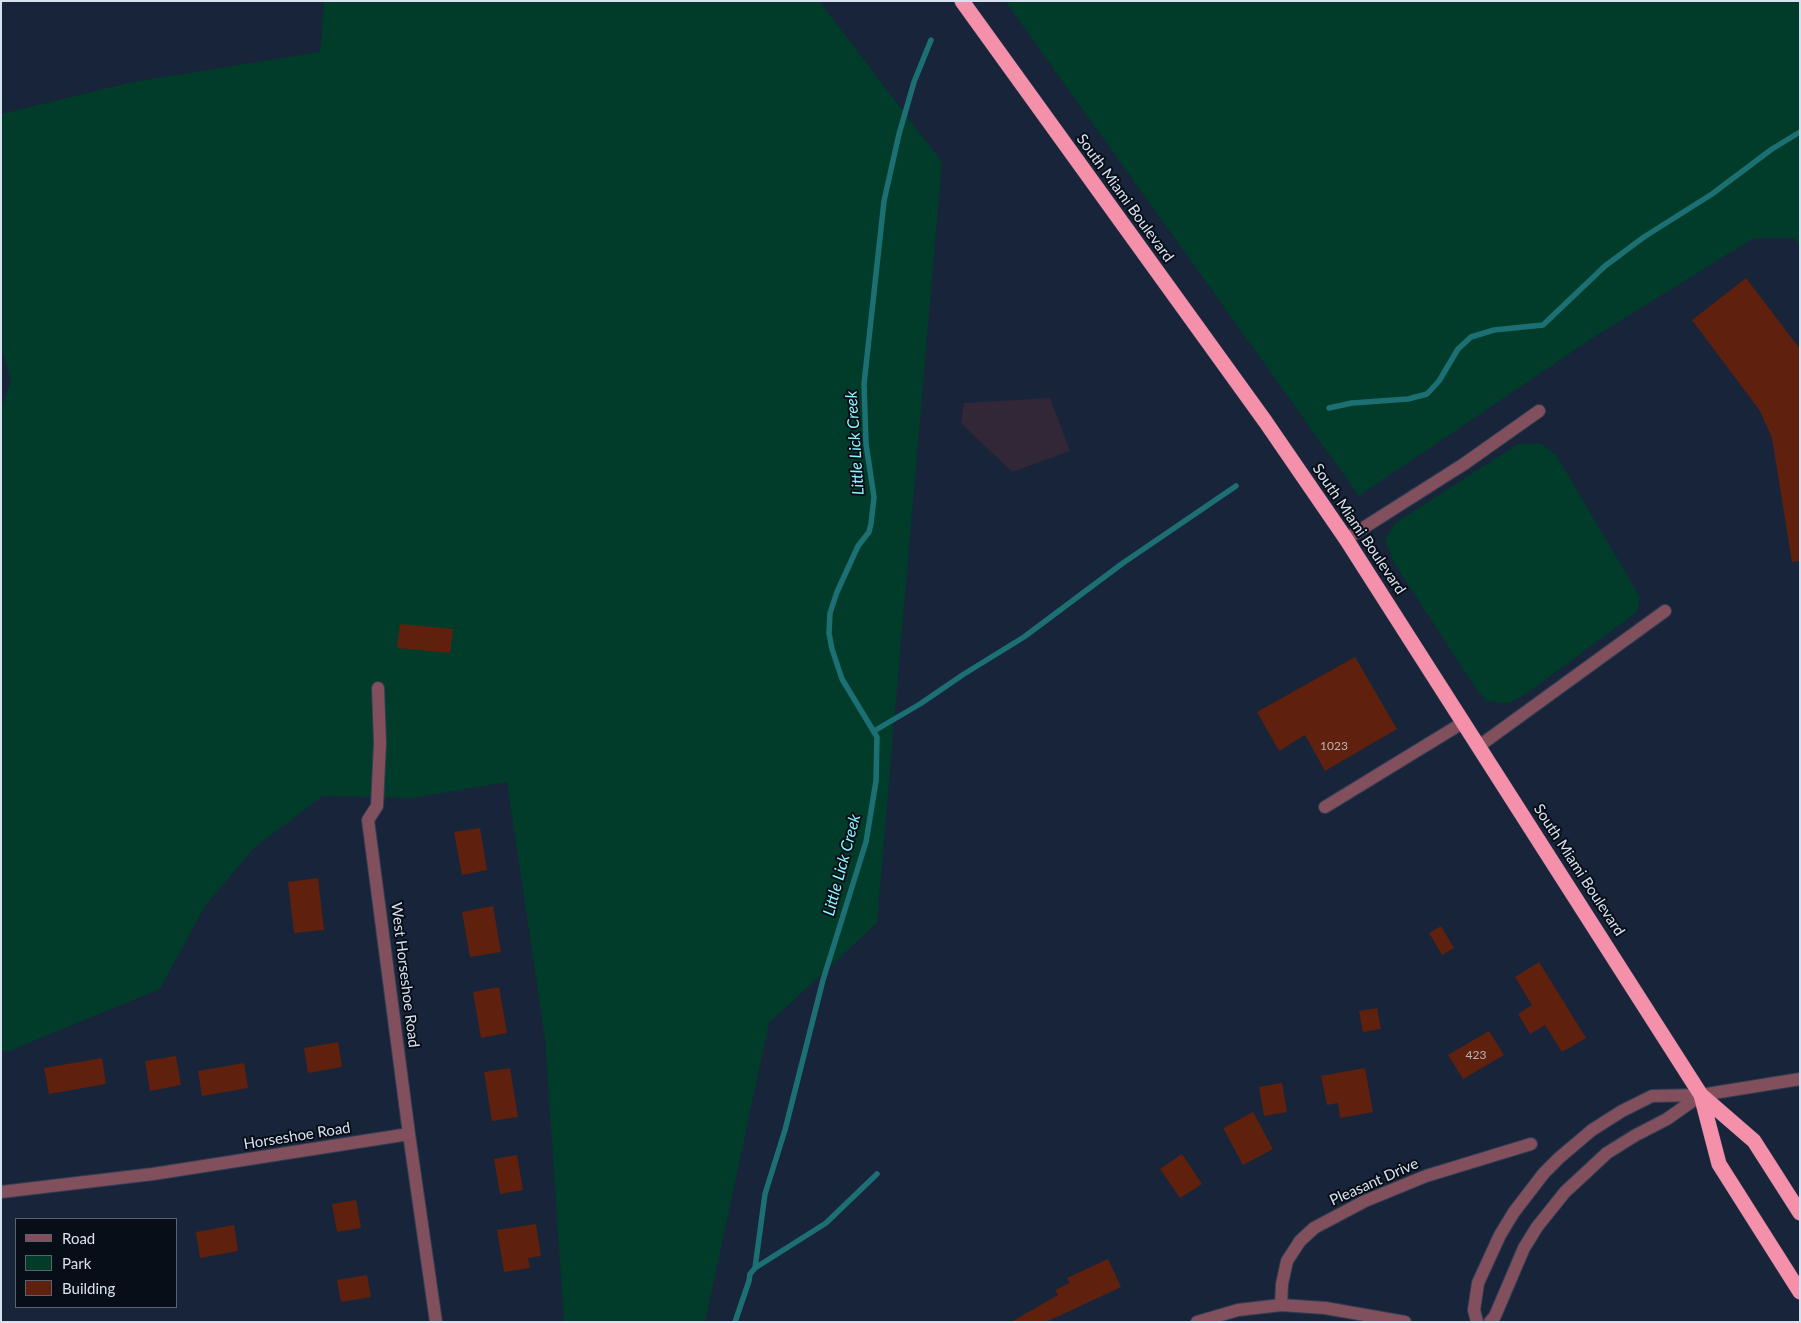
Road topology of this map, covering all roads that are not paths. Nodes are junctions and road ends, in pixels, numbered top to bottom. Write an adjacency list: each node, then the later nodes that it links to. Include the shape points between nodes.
1 (962, 1): 3 (highway, South Miami Boulevard, via 1260,414)
2 (1539, 411): 3 (street, via 1464,464)
3 (1346, 539): 6 (highway, South Miami Boulevard)
4 (1665, 611): 7 (street)
5 (378, 688): 11 (street, West Horseshoe Road, via 377,806 368,820)
6 (1464, 722): 7 (highway, South Miami Boulevard); 8 (street)
7 (1479, 746): 10 (highway, South Miami Boulevard)
8 (1325, 807)
9 (1800, 1079): 10 (street)
10 (1700, 1095): 14 (highway, South Miami Boulevard, via 1754,1141); 15 (highway, South Miami Boulevard, via 1719,1164); 20 (street, via 1652,1096 1606,1120 1559,1158 1530,1191 1500,1235 1478,1283 1474,1310); 21 (street, via 1607,1153 1565,1192 1524,1248)
11 (409, 1134): 13 (street, Horseshoe Road, via 153,1174); 17 (street)
12 (1532, 1144): 16 (street, Pleasant Drive, via 1426,1176 1365,1201 1314,1228 1300,1241 1287,1262)
13 (1, 1192)
14 (1800, 1213)
15 (1800, 1292)
16 (1282, 1305): 18 (street, via 1238,1310); 19 (street, via 1325,1308)
17 (436, 1322)
18 (1197, 1322)
19 (1405, 1322)
20 (1477, 1322)
21 (1490, 1322)

